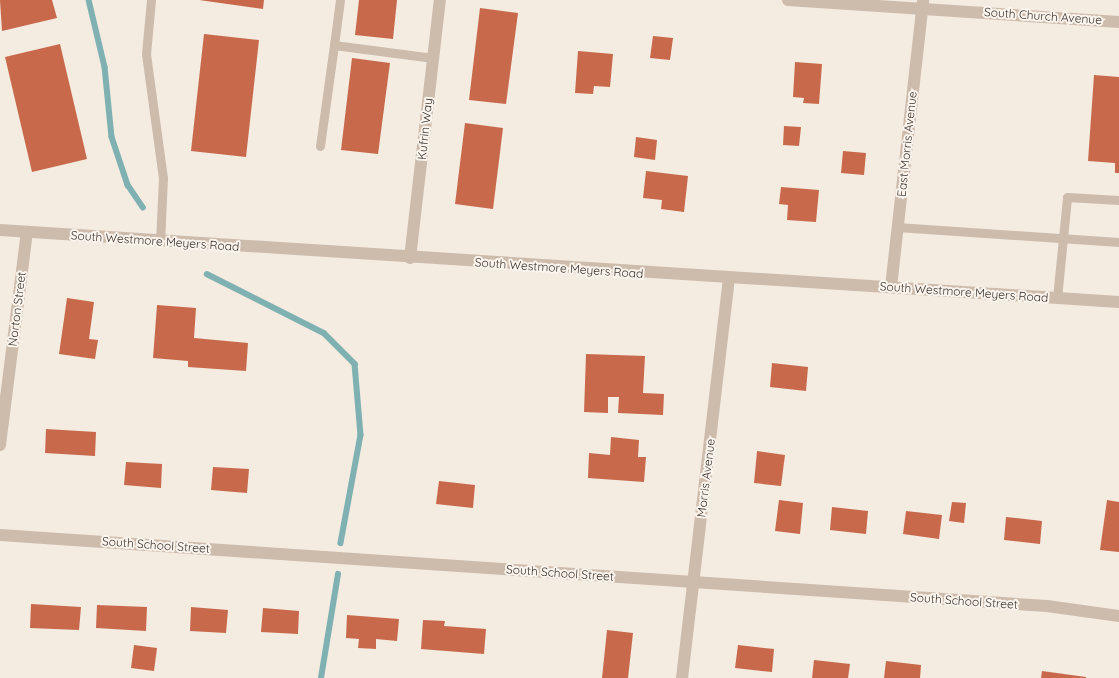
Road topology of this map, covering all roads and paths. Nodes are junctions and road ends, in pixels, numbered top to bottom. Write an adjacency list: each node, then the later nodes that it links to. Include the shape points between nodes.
1 (151, 0): 15 (lane, via 146,54 163,178)
2 (340, 0): 7 (lane)
3 (440, 0): 8 (street, Kufrin Way)
4 (788, 0): 5 (street, South Church Avenue)
5 (922, 4): 6 (street, South Church Avenue); 11 (street, East Morris Avenue)
6 (1119, 22)
7 (334, 45): 8 (lane); 9 (lane)
8 (433, 58): 17 (street, Kufrin Way)
9 (320, 146)
10 (1119, 200): 14 (lane, via 1067,197)
11 (897, 227): 14 (lane); 19 (street, East Morris Avenue)
12 (0, 230): 13 (street, South Westmore Meyers Road)
13 (27, 232): 15 (street, South Westmore Meyers Road); 22 (street, Norton Street)
14 (1063, 238): 16 (lane); 20 (lane)
15 (160, 241): 17 (street, South Westmore Meyers Road)
16 (1119, 242)
17 (410, 258): 18 (street, South Westmore Meyers Road)
18 (730, 278): 19 (street, South Westmore Meyers Road); 24 (street, Morris Avenue)
19 (891, 287): 20 (street, South Westmore Meyers Road)
20 (1058, 298): 21 (street, South Westmore Meyers Road)
21 (1119, 302)
22 (0, 445)
23 (0, 535): 24 (street, South School Street)
24 (694, 582): 25 (street, South School Street, via 1047,606); 26 (street, Morris Avenue)
25 (1119, 616)
26 (682, 678)

